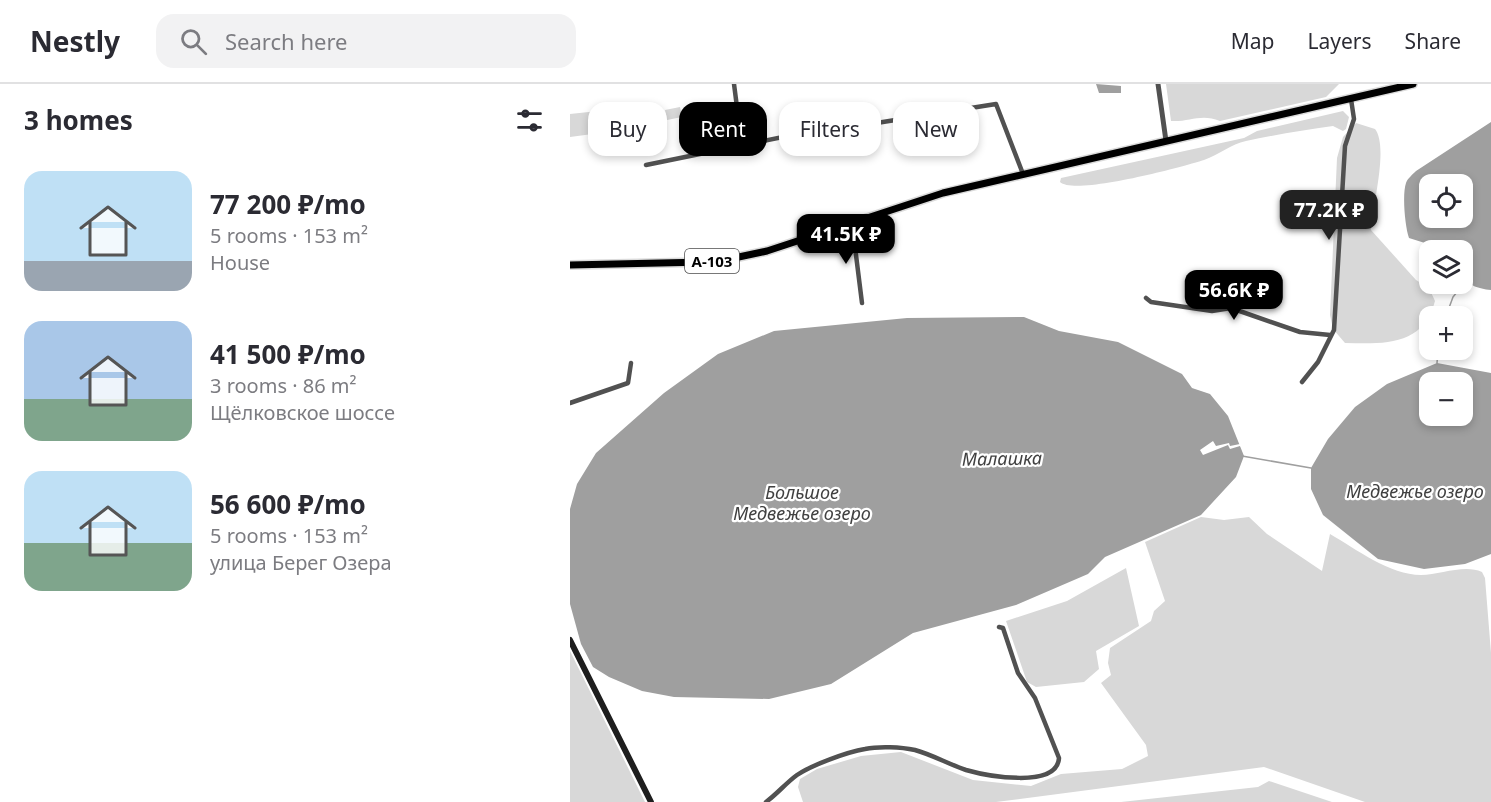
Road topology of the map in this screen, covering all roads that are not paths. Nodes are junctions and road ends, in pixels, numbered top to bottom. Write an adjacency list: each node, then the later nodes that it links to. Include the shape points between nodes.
1 (734, 84): 5 (street)
2 (1158, 84): 7 (street)
3 (1413, 84): 4 (main road, А-103)
4 (1351, 99): 7 (main road, А-103); 15 (street, via 1354,119 1345,146 1336,315)
5 (736, 102)
6 (767, 141): 10 (street, via 837,126 996,105)
7 (1166, 141): 10 (main road, А-103)
8 (691, 156): 9 (street)
9 (646, 165)
10 (1023, 174): 11 (main road, А-103, via 943,193)
11 (849, 223): 12 (main road, А-103, via 734,258); 14 (street)
12 (570, 264)
13 (1146, 298): 15 (street, via 1200,310 1232,308 1300,332)
14 (862, 303)
15 (1330, 335): 17 (street, via 1318,362)
16 (631, 363): 18 (street, via 628,383)
17 (1302, 382)
18 (570, 403)
19 (999, 627): 22 (street, via 1003,628 1018,673 1035,698 1059,758 1054,772 1028,778 987,774 912,749 865,749 808,769)
20 (570, 640): 21 (main road)
21 (651, 802)
22 (766, 802)

